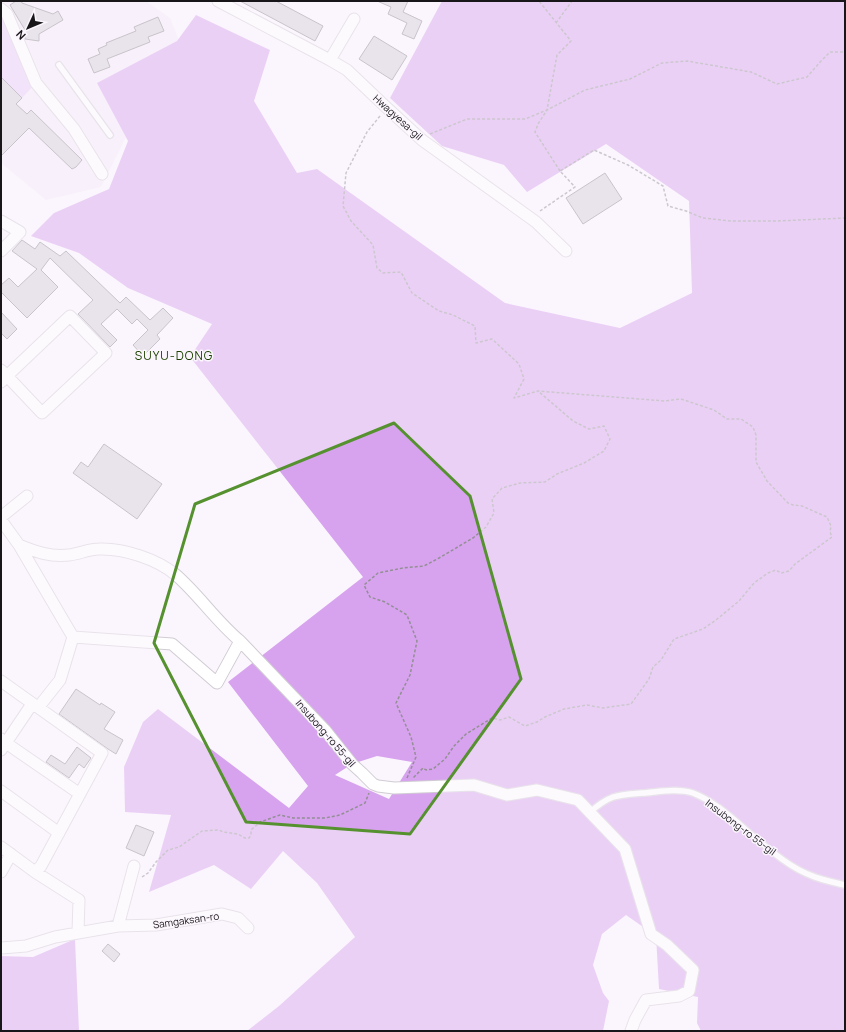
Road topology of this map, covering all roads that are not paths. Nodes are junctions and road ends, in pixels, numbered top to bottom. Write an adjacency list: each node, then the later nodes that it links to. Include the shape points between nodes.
1 (218, 1): 4 (street, Hwagyesa-gil)
2 (1, 9): 7 (street, via 7,14 36,83 74,129)
3 (354, 19): 4 (street)
4 (330, 60): 10 (street, Hwagyesa-gil, via 347,70 422,140 530,218)
5 (59, 65): 6 (lane)
6 (110, 135)
7 (102, 174)
8 (1, 222): 9 (street, via 20,232)
9 (1, 251)
10 (566, 251)
11 (3, 376): 11 (street, via 70,316 106,353 42,413)
12 (26, 496): 13 (street)
13 (1, 518): 14 (street)
14 (19, 545): 15 (street); 16 (street, Insubong-ro 55-gil, via 41,554 69,555 98,548 122,551 149,559 175,574 225,629)
15 (73, 637): 16 (street, via 172,644 217,683); 18 (street, via 60,680 41,704)
16 (240, 641): 22 (street, Insubong-ro 55-gil, via 373,784 394,788 474,785 507,795 536,790 578,800)
17 (1, 681): 18 (street)
18 (37, 705): 19 (street, via 30,707); 21 (street, via 102,753)
19 (3, 744): 21 (street)
20 (1, 791): 23 (street)
21 (80, 794): 23 (street)
22 (589, 813): 29 (lane, Insubong-ro 55-gil, via 609,798 625,795 682,791 694,794 712,803 789,863 809,875); 34 (street, via 624,849 651,934 667,945 693,970 689,991 679,996 646,1000)
23 (59, 832): 28 (street, via 41,866)
24 (1, 847): 25 (street)
25 (11, 854): 27 (street); 28 (street)
26 (134, 866): 30 (street)
27 (1, 872)
28 (35, 872): 32 (street, via 79,900)
29 (845, 885)
30 (118, 926): 31 (street, Samgaksan-ro, via 156,924 222,914 238,918); 32 (street, Samgaksan-ro)
31 (248, 928)
32 (78, 932): 33 (street, Samgaksan-ro, via 26,946)
33 (1, 948)
34 (631, 1031)

